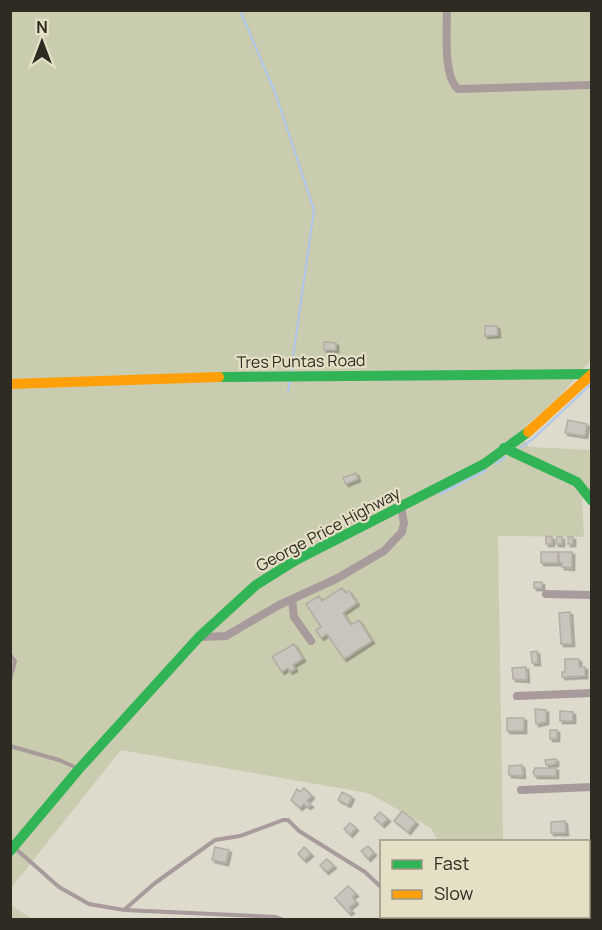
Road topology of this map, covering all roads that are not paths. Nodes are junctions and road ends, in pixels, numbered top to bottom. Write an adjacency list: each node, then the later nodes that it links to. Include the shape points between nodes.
1 (447, 10): 2 (street, via 449,69 452,83 458,89)
2 (591, 86)
3 (591, 374): 4 (main road, Tres Puntas Road, via 250,376); 5 (main road, George Price Highway, via 541,422)
4 (10, 384)
5 (504, 448): 6 (main road, via 577,482); 7 (main road, George Price Highway, via 484,464)
6 (591, 500)
7 (401, 507): 10 (street, via 402,532 384,551); 11 (main road, George Price Highway, via 296,560 256,585)
8 (546, 594): 9 (street)
9 (591, 596)
10 (292, 599): 11 (street, via 226,636); 12 (street, via 294,617)
11 (199, 637): 18 (main road, George Price Highway)
12 (311, 641)
13 (10, 655): 14 (lane, via 15,662)
14 (10, 680)
15 (591, 693): 16 (street)
16 (517, 696)
17 (10, 746): 18 (lane)
18 (79, 769): 21 (main road, George Price Highway)
19 (591, 786): 20 (street)
20 (521, 790)
21 (12, 849): 23 (lane, via 59,888 89,904)
22 (380, 887): 23 (lane, via 288,820 282,820 253,832 215,840)
23 (124, 910): 24 (lane, via 276,916)
24 (284, 920)

